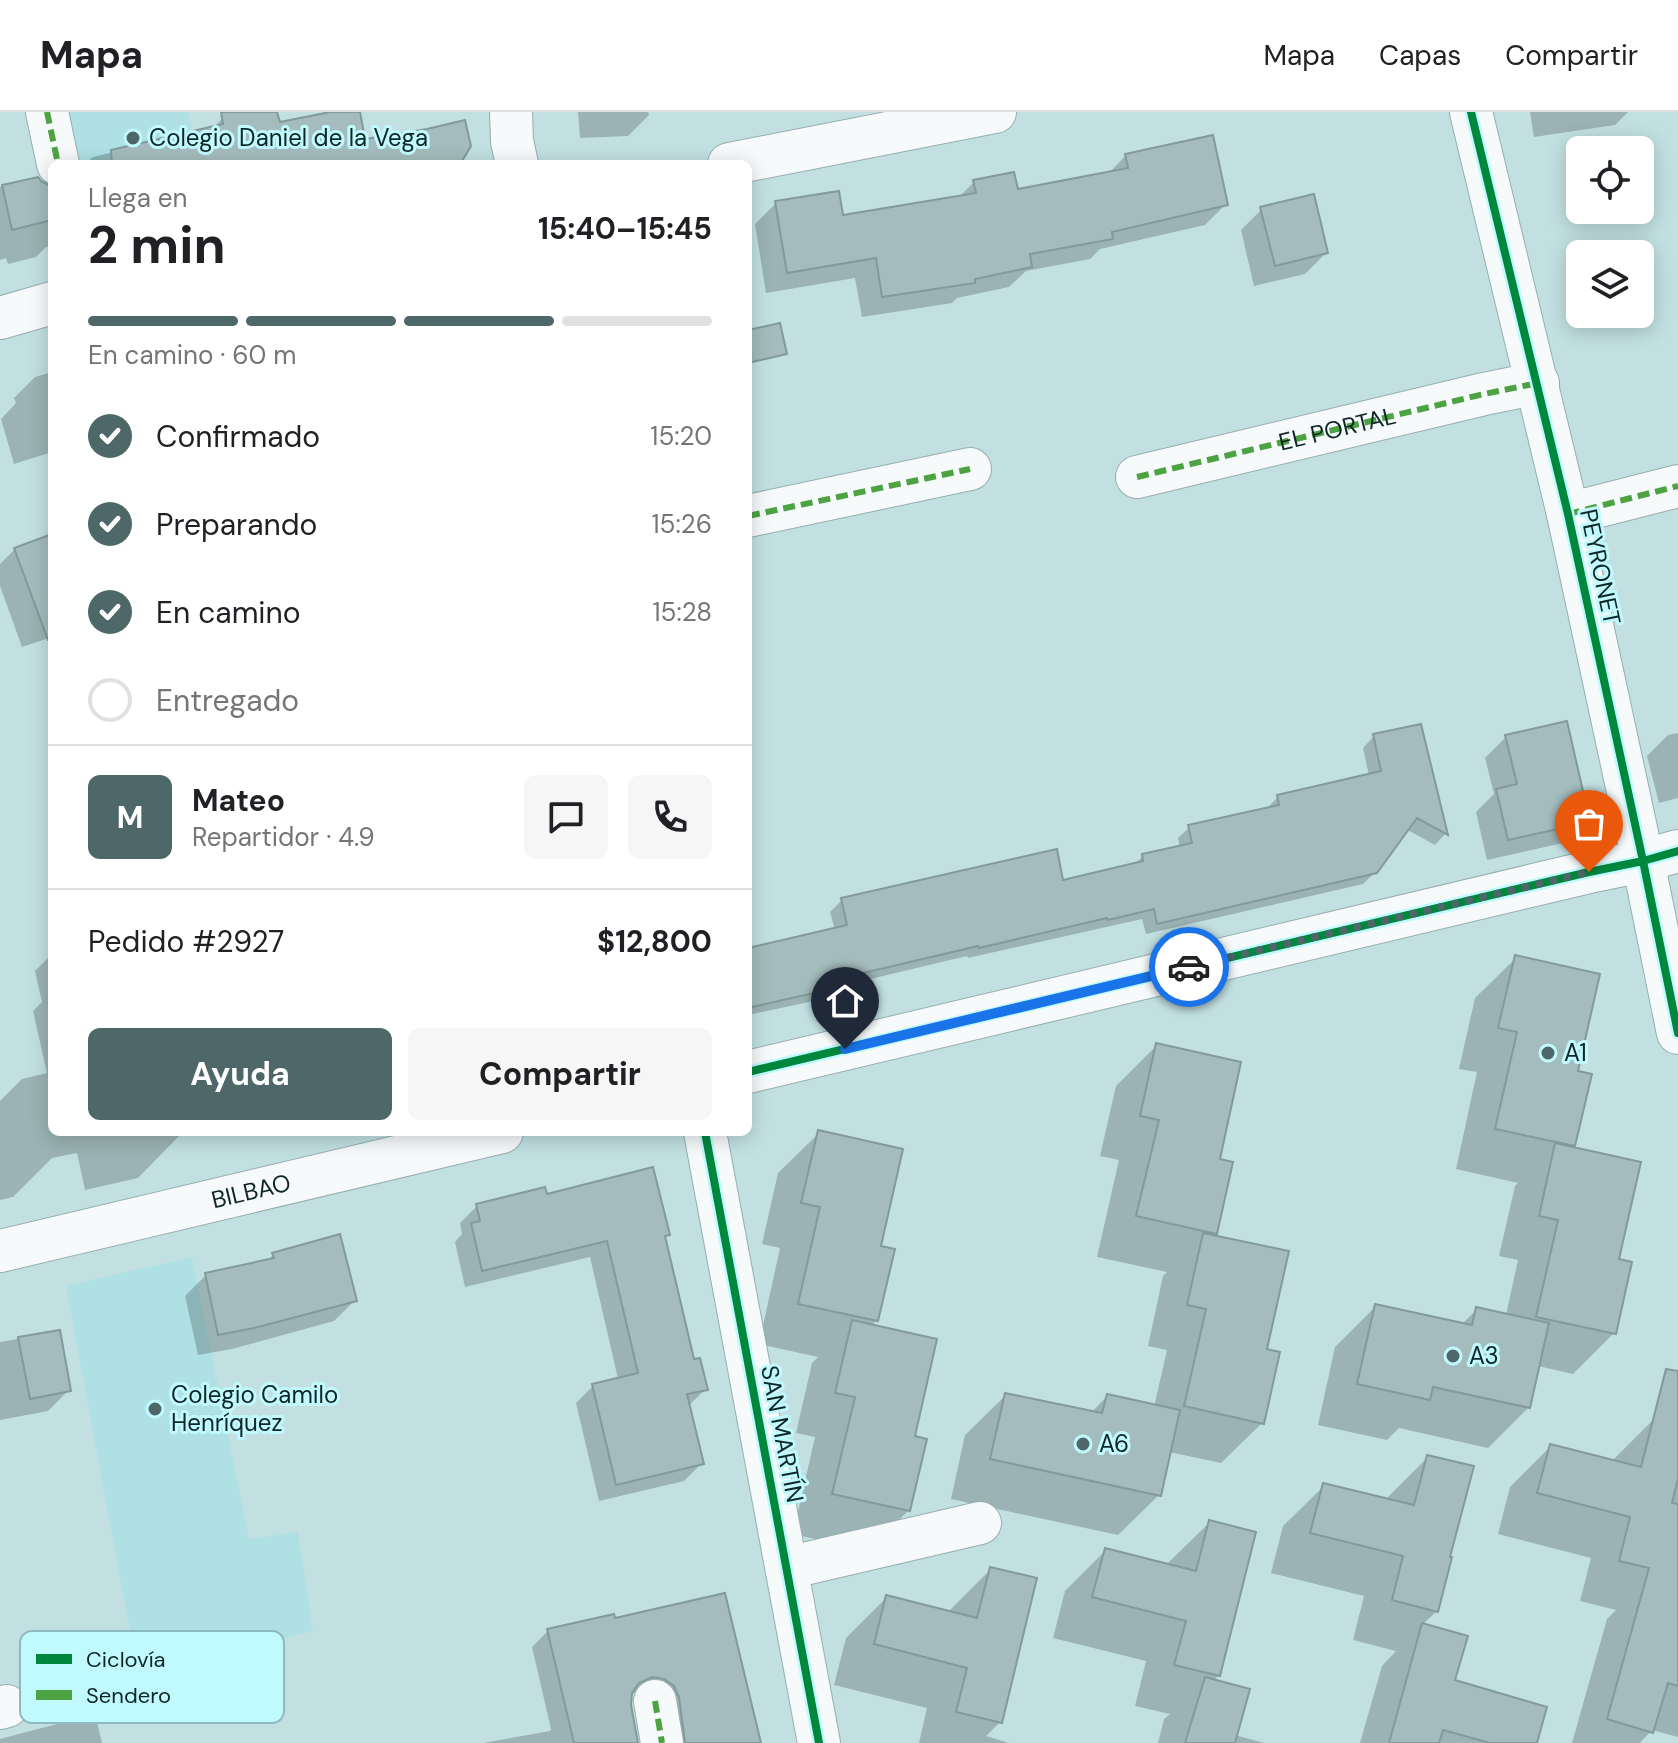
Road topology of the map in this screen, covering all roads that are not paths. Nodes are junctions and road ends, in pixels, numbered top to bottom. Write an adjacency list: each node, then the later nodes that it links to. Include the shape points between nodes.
1 (47, 112): 5 (street)
2 (511, 112): 6 (street)
3 (995, 112): 7 (street)
4 (1471, 112): 10 (street, PEYRONET)
5 (57, 160)
6 (516, 160)
7 (749, 160)
8 (48, 304): 9 (street)
9 (0, 318)
10 (1538, 383): 12 (street, EL PORTAL); 14 (street, PEYRONET)
11 (970, 469): 15 (street)
12 (1137, 477)
13 (1678, 486): 14 (street)
14 (1568, 514): 16 (street, PEYRONET)
15 (752, 515)
16 (1661, 856): 17 (street, PEYRONET); 18 (street)
17 (1678, 1029)
18 (752, 1071)
19 (485, 1136): 21 (street, BILBAO)
20 (706, 1136): 23 (street, SAN MARTÍN)
21 (0, 1251)
22 (980, 1523): 23 (street)
23 (787, 1568): 26 (street, SAN MARTÍN)
24 (655, 1701): 25 (street)
25 (662, 1743)
26 (819, 1743)

